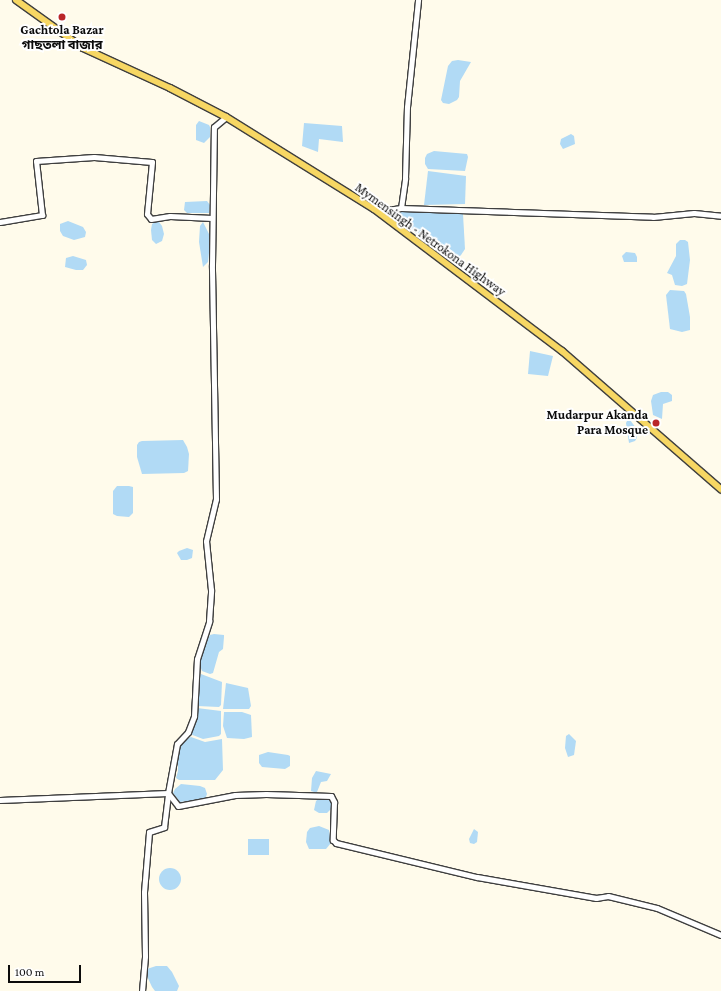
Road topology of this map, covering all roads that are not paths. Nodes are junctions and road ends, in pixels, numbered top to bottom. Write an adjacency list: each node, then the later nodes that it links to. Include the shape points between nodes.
1 (16, 0): 3 (main road, Mymensingh - Netrokona Highway, via 83,48 170,88)
2 (418, 0): 4 (street, via 407,108 405,178)
3 (226, 118): 5 (main road, Mymensingh - Netrokona Highway); 7 (street, via 214,127)
4 (401, 208): 5 (street); 6 (street, via 653,216 694,213)
5 (374, 209): 9 (main road, Mymensingh - Netrokona Highway, via 562,351)
6 (721, 216)
7 (212, 218): 8 (street, via 170,216 151,219 148,214 152,162 94,157 36,161 42,215); 10 (street, via 216,499 206,541 211,590 209,621 196,660 194,716 188,732 177,744)
8 (0, 222)
9 (721, 489)
10 (168, 793): 11 (street); 12 (street, via 178,806 235,795 331,796 334,802 333,840 336,843 478,878 596,898 608,896 657,908); 13 (street, via 164,827 149,832 144,892 146,956)
11 (0, 800)
12 (721, 935)
13 (142, 991)

